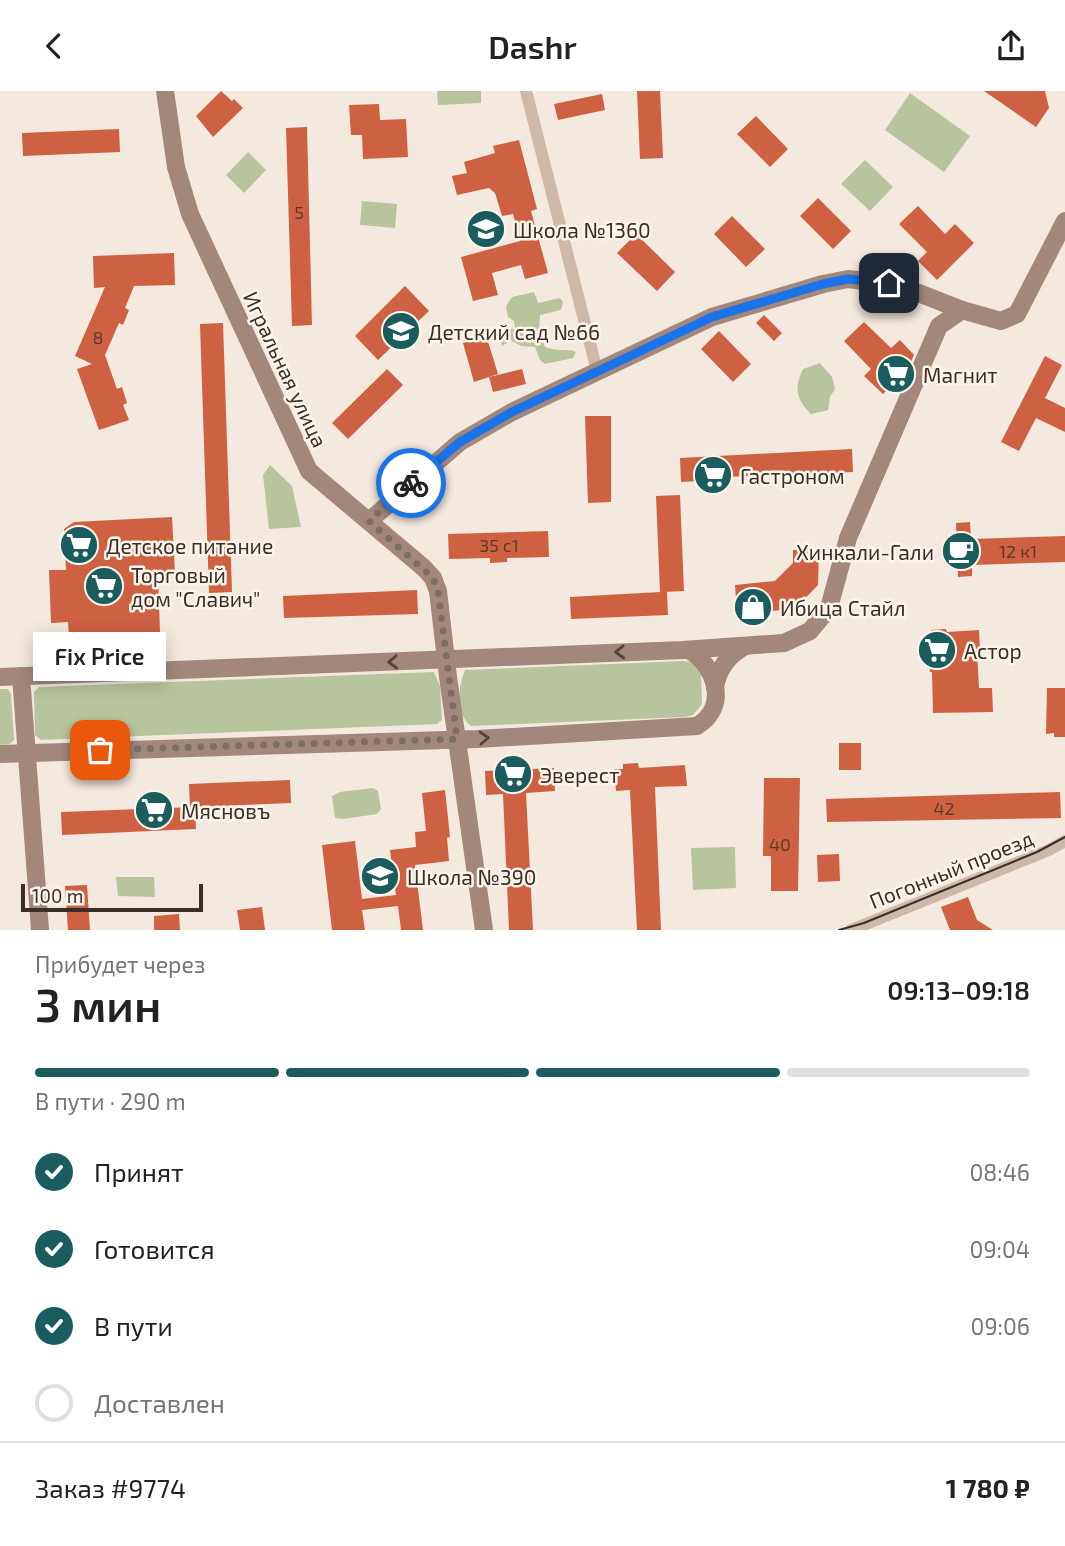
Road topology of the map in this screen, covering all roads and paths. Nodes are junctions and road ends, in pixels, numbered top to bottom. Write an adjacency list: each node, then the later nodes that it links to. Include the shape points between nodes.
1 (165, 91): 6 (street, Игральная улица, via 176,167 190,214 309,471)
2 (526, 91): 5 (street)
3 (1065, 221): 4 (street, via 1017,314 1001,321)
4 (962, 310): 5 (street, via 889,283 836,281 712,317); 7 (street, via 939,326 848,538 829,608 810,631 784,643)
5 (597, 371): 6 (street, via 460,442)
6 (369, 521): 9 (street, Игральная улица, via 433,578)
7 (745, 646): 8 (street); 12 (street, via 721,667)
8 (689, 650): 9 (street, one-way to 9); 12 (street, via 708,666)
9 (446, 659): 10 (street, one-way to 10); 13 (street, Игральная улица)
10 (21, 676): 11 (street); 14 (street)
11 (0, 677)
12 (715, 687): 13 (street, one-way to 12, via 697,726 710,715)
13 (457, 739): 14 (street); 18 (street, Игральная улица)
14 (27, 752): 15 (street); 17 (street)
15 (0, 754)
16 (1065, 841): 19 (street, Погонный проезд)
17 (40, 930)
18 (484, 930)
19 (851, 930)

